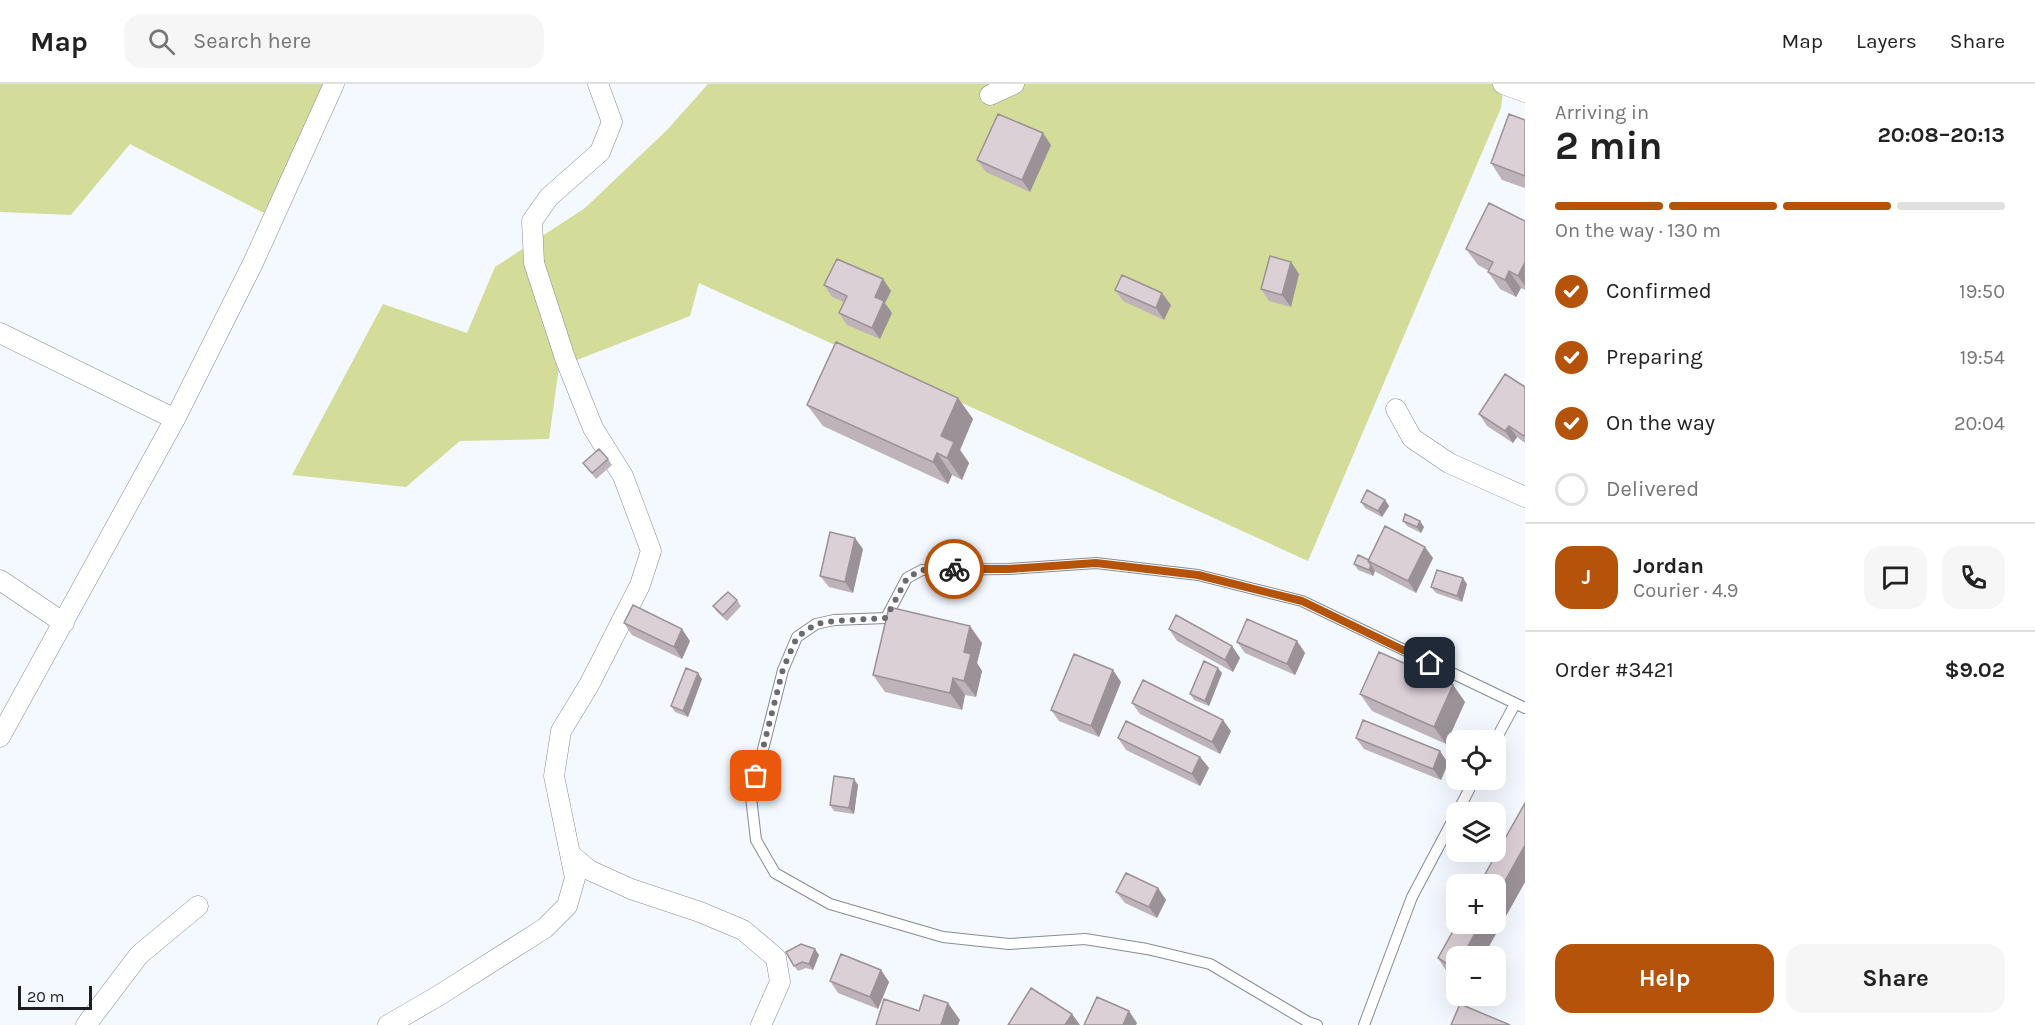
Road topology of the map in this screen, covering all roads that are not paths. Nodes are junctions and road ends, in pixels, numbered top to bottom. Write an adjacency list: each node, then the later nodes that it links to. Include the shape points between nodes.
1 (334, 84): 9 (street, via 254,263)
2 (598, 84): 17 (street, via 612,122 600,152 549,197 531,221 534,263 593,428 623,476 651,551 640,585 561,731 554,776)
3 (1014, 84): 6 (street)
4 (1503, 84): 5 (street)
5 (1525, 92)
6 (990, 95)
7 (0, 333): 9 (street)
8 (1396, 409): 10 (street, via 1412,438 1449,463)
9 (175, 419): 12 (street)
10 (1525, 497)
11 (0, 580): 12 (street)
12 (64, 623): 15 (street)
13 (1520, 706): 14 (lane); 22 (lane, via 1302,601 1198,575 1096,563 922,570 907,578 886,618 816,624 797,637 783,669 751,797 756,840 775,873 830,904 943,938 1009,944 1085,939 1210,964)
14 (1503, 730)
15 (0, 737)
16 (1446, 834): 23 (lane, via 1412,897)
17 (570, 854): 20 (street, via 575,878 567,906 545,928); 21 (street, via 589,870 631,889 743,930 776,958 780,982)
18 (198, 906): 19 (street, via 139,955)
19 (86, 1025)
20 (388, 1025)
21 (760, 1025)
22 (1317, 1025)
23 (1364, 1025)

